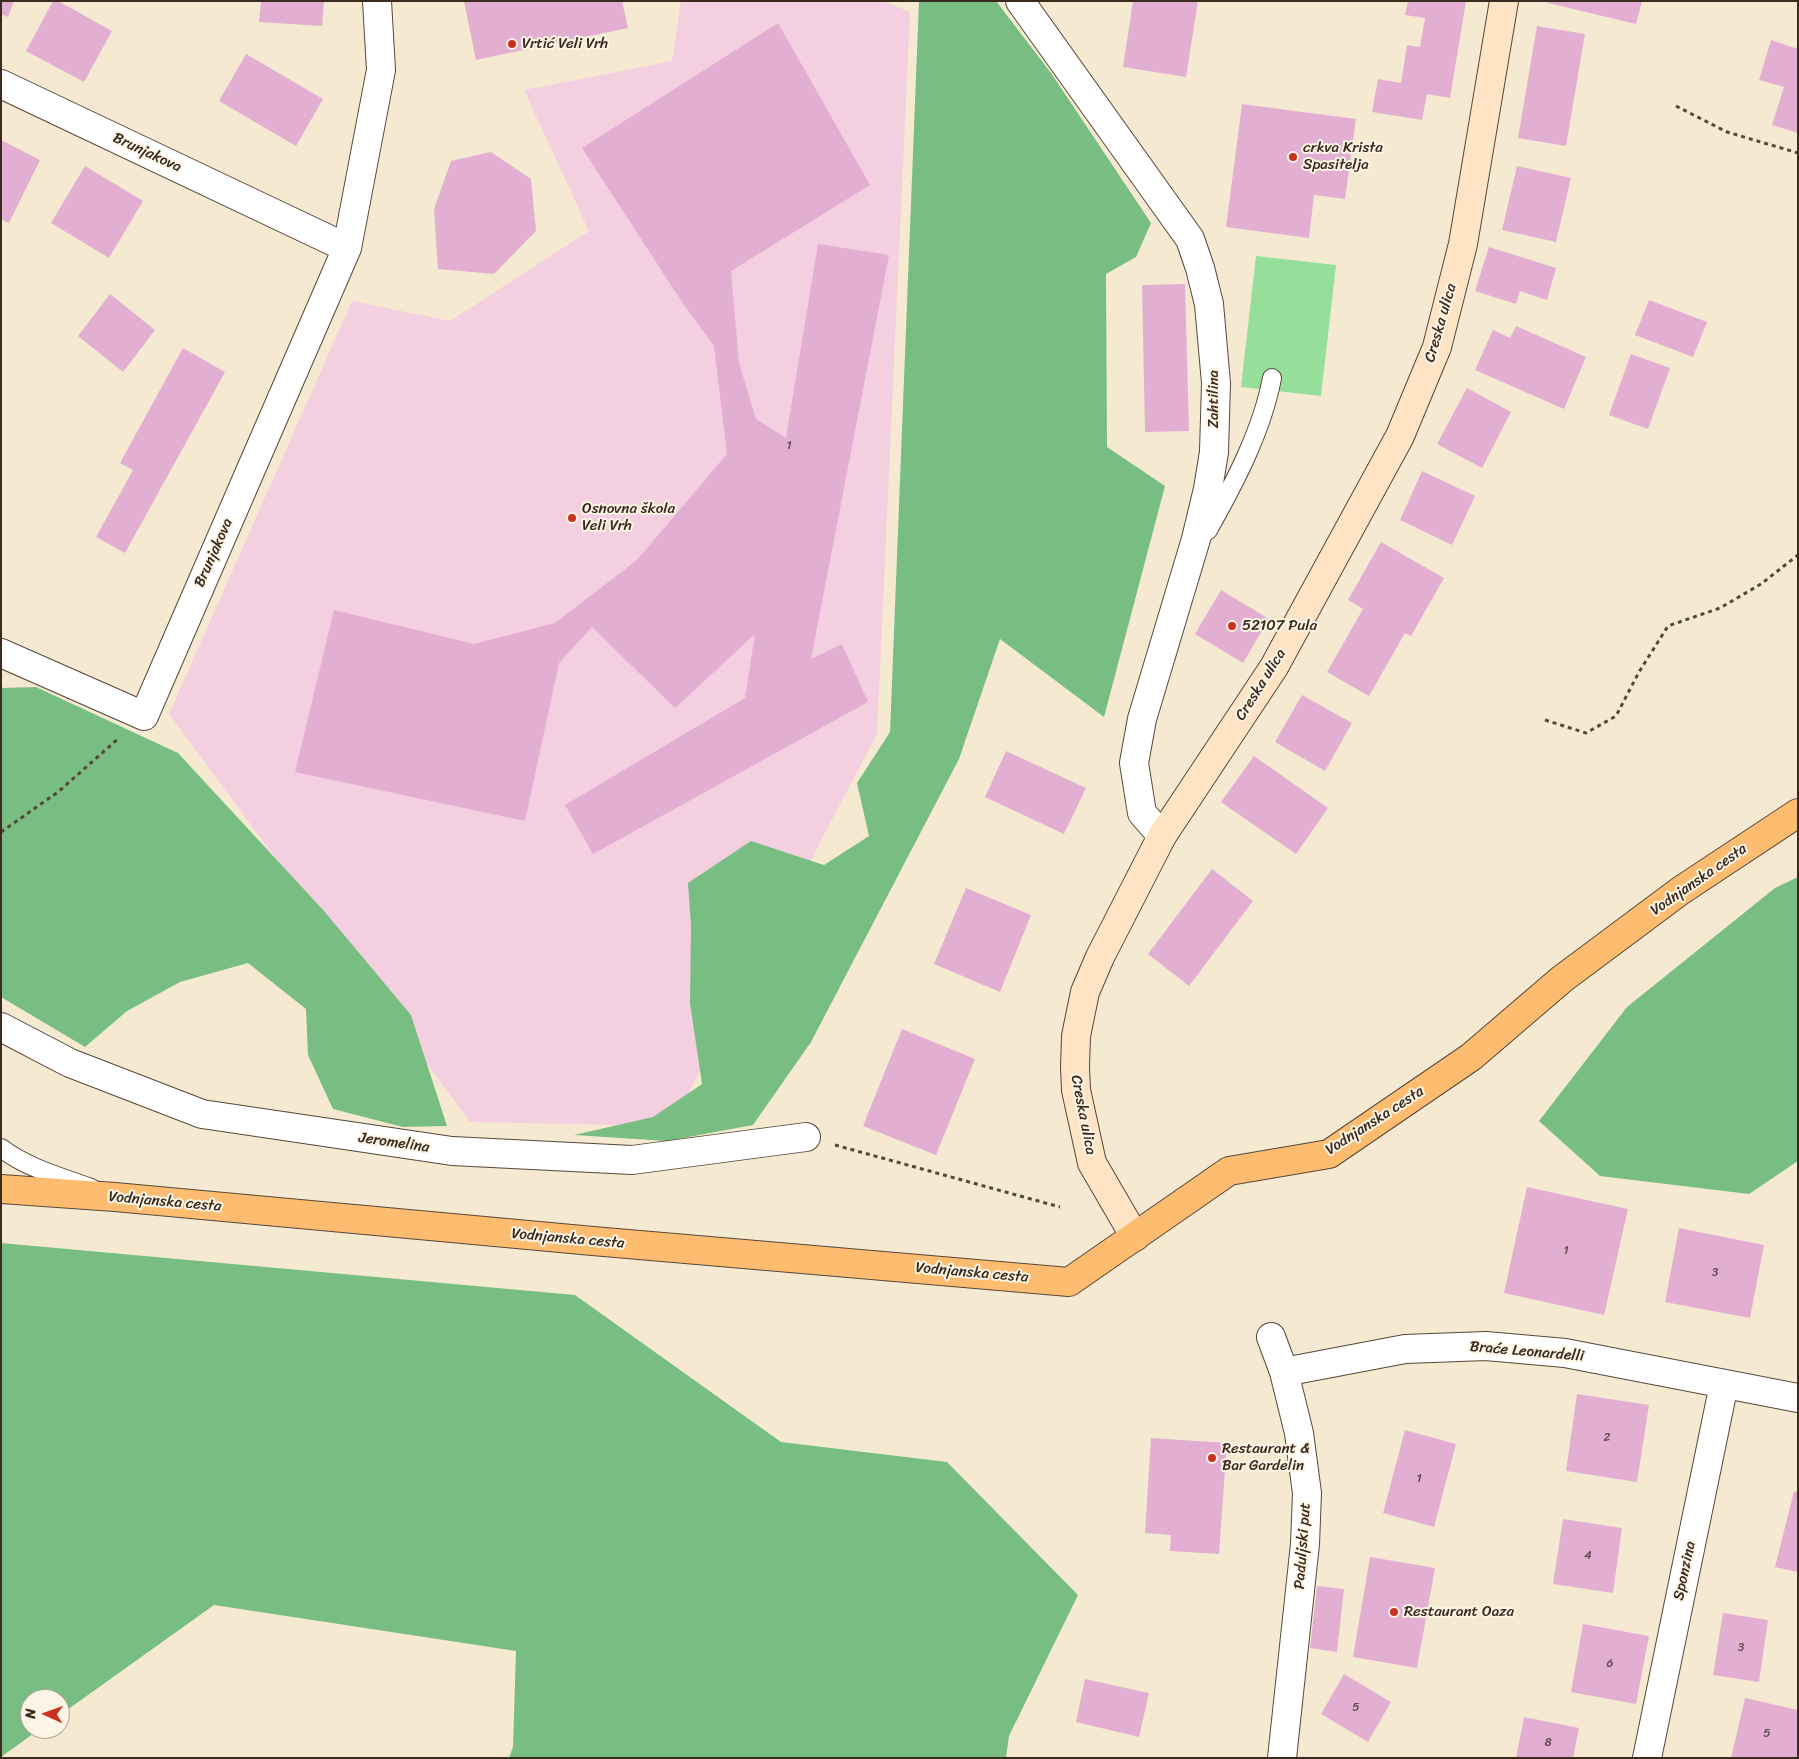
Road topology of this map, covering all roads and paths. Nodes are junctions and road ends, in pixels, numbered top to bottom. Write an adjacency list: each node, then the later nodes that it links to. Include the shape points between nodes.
1 (377, 1): 7 (street, Brunjakova, via 381,70)
2 (1020, 1): 9 (street, Zahtilina, via 1190,239 1200,268 1209,304 1216,382 1214,452)
3 (1504, 1): 16 (main road, Creska ulica, via 1462,244 1437,347 1400,436 1274,668)
4 (1, 84): 7 (street, Brunjakova)
5 (1676, 106): 6 (path, via 1727,132)
6 (1798, 153)
7 (347, 248): 12 (street, Brunjakova)
8 (1272, 378): 9 (lane, via 1260,421 1227,496 1208,530)
9 (1196, 539): 16 (street, Zahtilina, via 1142,719 1134,763 1142,813)
10 (1798, 554): 13 (path, via 1761,584 1720,608 1668,626 1616,716 1586,733)
11 (1, 653): 12 (street)
12 (144, 716): 15 (path, via 58,792)
13 (1545, 720)
14 (1798, 813): 23 (main road, Vodnjanska cesta, via 1680,891 1562,980 1471,1058 1329,1154 1229,1171)
15 (1, 832)
16 (1162, 836): 23 (main road, Creska ulica, via 1100,957 1085,992 1076,1036 1076,1090 1092,1163)
17 (1, 1027): 18 (street, Jeromelina, via 70,1063 202,1114 452,1151 632,1160)
18 (806, 1137): 22 (path)
19 (1, 1148): 21 (lane, via 46,1172)
20 (1, 1189): 21 (main road, Vodnjanska cesta)
21 (115, 1197): 23 (main road, Vodnjanska cesta, via 1069,1282)
22 (1060, 1207)
23 (1135, 1236)
24 (1271, 1338): 25 (street, Paduljski put)
25 (1284, 1372): 26 (street, Braće Leonardelli, via 1404,1349 1486,1346 1565,1353); 28 (street, Paduljski put, via 1299,1433 1307,1493 1305,1544)
26 (1724, 1384): 27 (street, Braće Leonardelli); 29 (street, Sponzina)
27 (1798, 1398)
28 (1282, 1758)
29 (1647, 1758)

